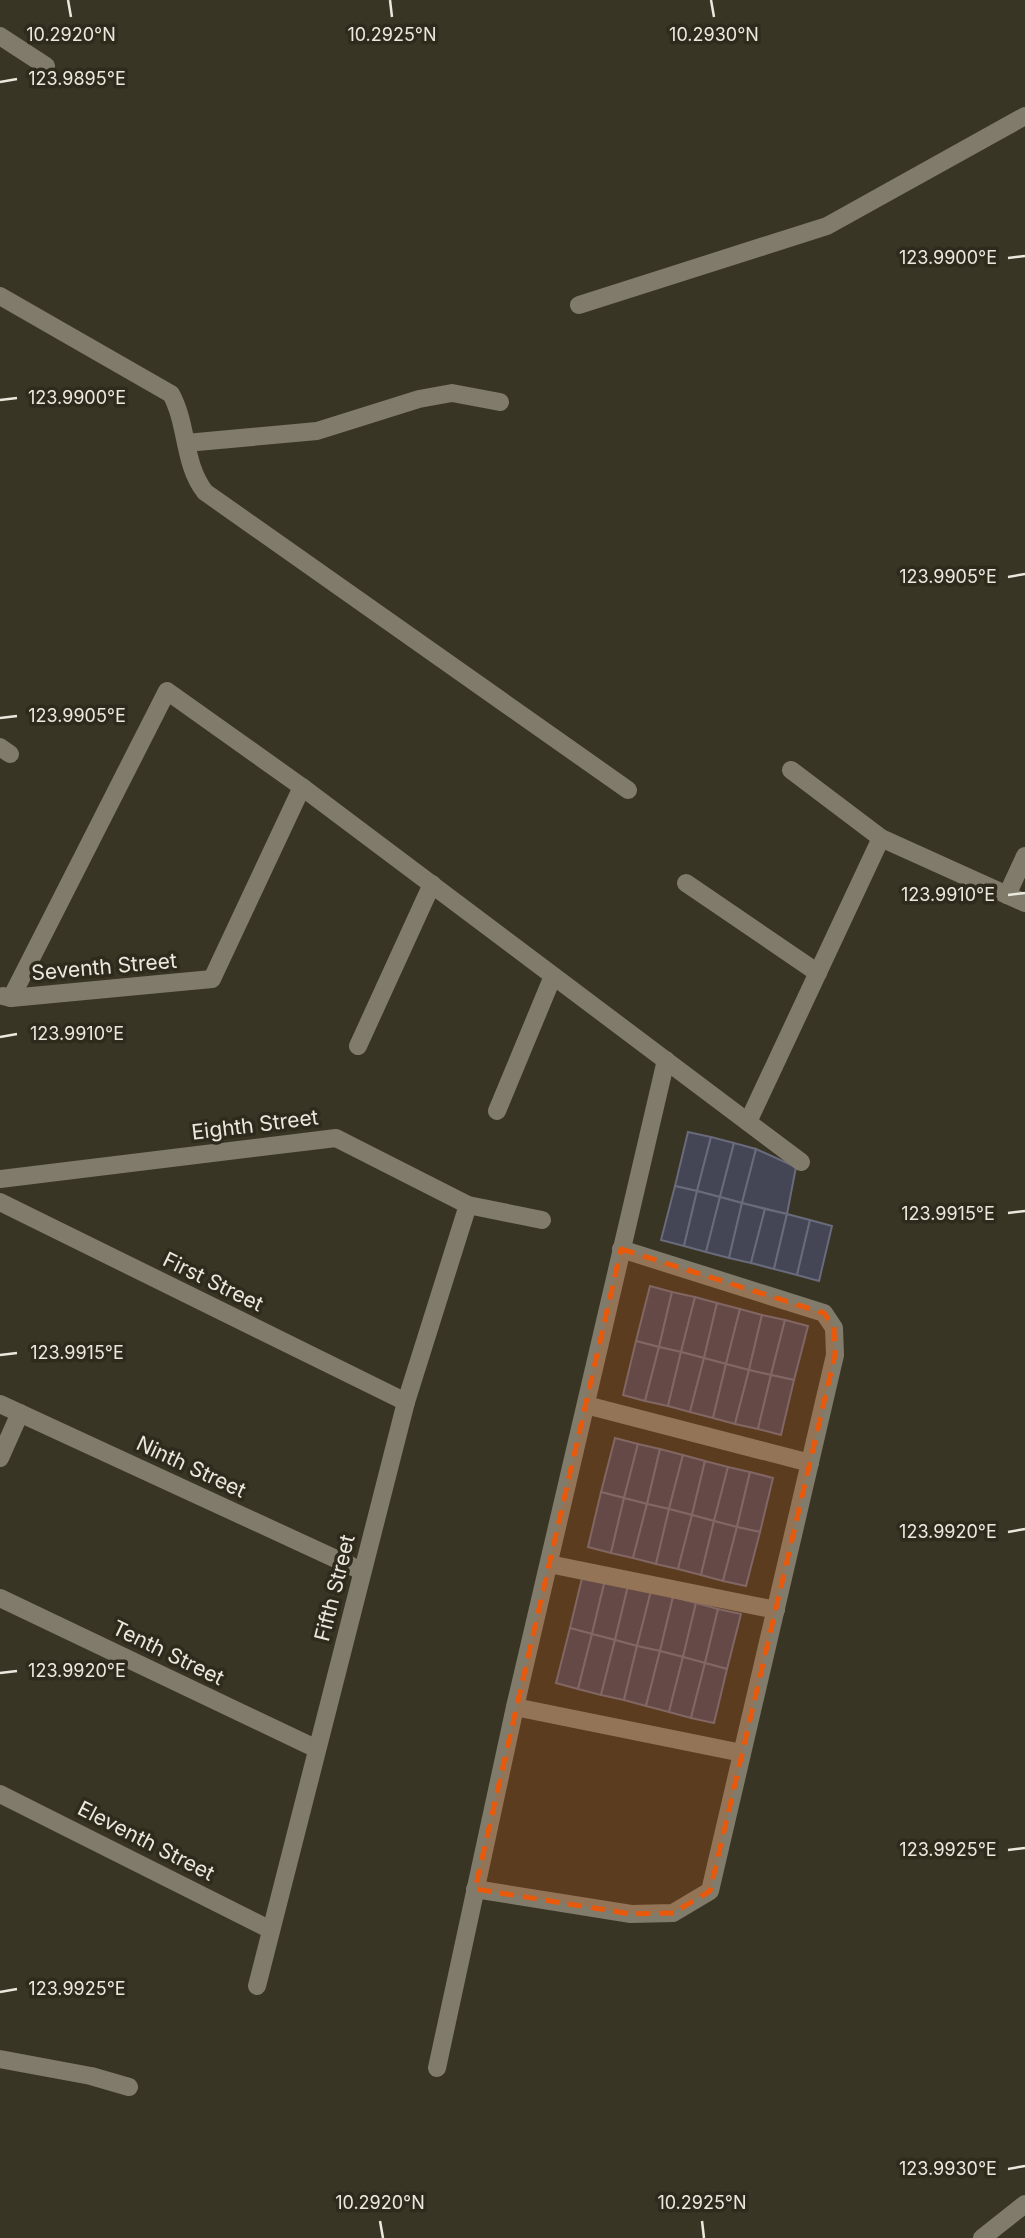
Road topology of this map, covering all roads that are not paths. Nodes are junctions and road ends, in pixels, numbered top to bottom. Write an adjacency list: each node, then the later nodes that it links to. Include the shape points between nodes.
1 (0, 36): 2 (street)
2 (46, 66)
3 (1025, 116): 5 (street, via 827,226)
4 (0, 296): 7 (street, via 171,394)
5 (579, 304)
6 (500, 402): 7 (street, via 452,393 317,431)
7 (186, 443): 10 (street, via 195,480 205,492)
8 (791, 770): 11 (street)
9 (302, 787): 14 (street); 19 (street, Seventh Street, via 212,979); 19 (street, via 167,691)
10 (628, 790)
11 (880, 838): 15 (street); 17 (street)
12 (1025, 856): 15 (street)
13 (686, 883): 17 (street)
14 (432, 884): 18 (street); 20 (street)
15 (1007, 895): 16 (street)
16 (1025, 903)
17 (818, 973): 23 (street)
18 (553, 976): 21 (street); 22 (street)
19 (5, 996)
20 (358, 1046)
21 (666, 1060): 23 (street); 29 (street)
22 (496, 1111)
23 (748, 1122): 24 (street)
24 (801, 1162)
25 (0, 1179): 27 (street, Eighth Street, via 336,1138)
26 (0, 1202): 30 (street, First Street)
27 (468, 1205): 28 (street, Eighth Street); 30 (street, Fifth Street)
28 (542, 1220)
29 (621, 1249): 32 (street); 35 (street, via 824,1313 834,1328 835,1355)
30 (406, 1402): 37 (street, Fifth Street)
31 (0, 1404): 33 (street, Ninth Street)
32 (586, 1405): 35 (street); 36 (street)
33 (20, 1413): 34 (street); 37 (street, Ninth Street)
34 (0, 1458)
35 (810, 1463): 39 (street)
36 (549, 1564): 39 (street); 40 (street)
37 (362, 1571): 41 (street, Fifth Street)
38 (0, 1598): 41 (street, Tenth Street)
39 (776, 1610): 42 (street)
40 (515, 1707): 42 (street); 44 (street)
41 (317, 1749): 45 (street, Fifth Street)
42 (742, 1753): 44 (street, via 710,1891 673,1913 631,1914)
43 (0, 1794): 45 (street, Eleventh Street)
44 (475, 1889): 48 (street)
45 (271, 1930): 46 (street, Fifth Street)
46 (257, 1986)
47 (0, 2060): 49 (street)
48 (437, 2068)
49 (129, 2087)
50 (1025, 2204): 51 (street)
51 (982, 2238)

